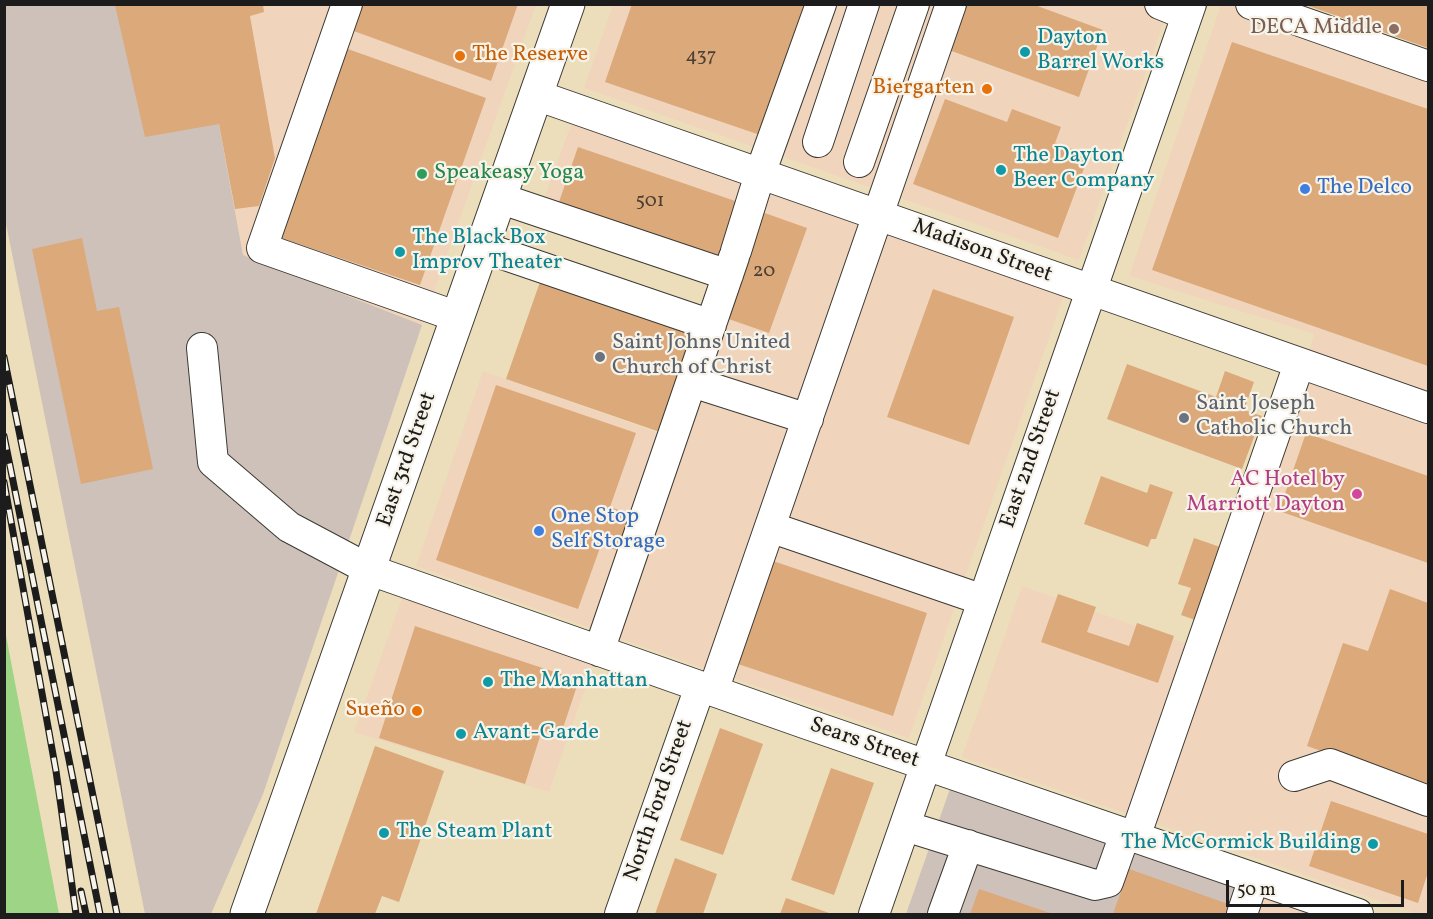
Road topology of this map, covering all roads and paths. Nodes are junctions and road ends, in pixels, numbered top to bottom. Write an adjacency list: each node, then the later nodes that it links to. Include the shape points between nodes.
1 (347, 4): 23 (street, via 262,248)
2 (568, 4): 14 (main road, East 3rd Street)
3 (821, 4): 17 (street)
4 (864, 4): 10 (street)
5 (914, 4): 11 (street)
6 (951, 4): 12 (street, North Ford Street)
7 (1160, 4): 9 (street)
8 (1251, 4): 13 (street)
9 (1189, 10): 22 (street, East 2nd Street)
10 (853, 39): 11 (street); 15 (street)
11 (896, 54): 12 (street); 16 (street)
12 (929, 66): 19 (street, North Ford Street)
13 (1428, 66)
14 (536, 94): 17 (street, Madison Street); 18 (main road, East 3rd Street)
15 (818, 142)
16 (859, 162)
17 (760, 174): 19 (street, Madison Street); 21 (street)
18 (499, 198): 20 (main road, East 3rd Street); 21 (street)
19 (879, 214): 22 (street, Madison Street); 29 (street, North Ford Street)
20 (482, 247): 23 (main road, East 3rd Street); 24 (street)
21 (732, 261): 24 (street)
22 (1090, 290): 26 (street, Madison Street); 32 (street, East 2nd Street)
23 (458, 317): 31 (main road, East 3rd Street)
24 (711, 325): 27 (street)
25 (202, 348): 31 (street, Sears Street, via 213,462 289,527)
26 (1299, 364): 28 (street, Madison Street); 39 (street)
27 (692, 382): 29 (street); 33 (street)
28 (1428, 408)
29 (808, 419): 30 (street, North Ford Street)
30 (770, 527): 32 (street); 34 (street, North Ford Street)
31 (370, 570): 33 (street, Sears Street); 42 (main road, East 3rd Street)
32 (983, 600): 35 (street, East 2nd Street)
33 (599, 651): 34 (street, Sears Street)
34 (706, 689): 35 (street, Sears Street); 43 (street, North Ford Street)
35 (925, 765): 38 (street, East 2nd Street); 39 (street, Sears Street)
36 (1294, 776): 37 (street, via 1330,764)
37 (1428, 801)
38 (905, 825): 40 (street); 44 (street, East 2nd Street)
39 (1130, 835): 40 (street, via 1108,882 1095,885); 41 (street, Sears Street)
40 (968, 845): 45 (street)
41 (1254, 878): 46 (street); 47 (street, Sears Street)
42 (247, 915)
43 (620, 915)
44 (874, 915)
45 (943, 915)
46 (1242, 915)
47 (1358, 915)

